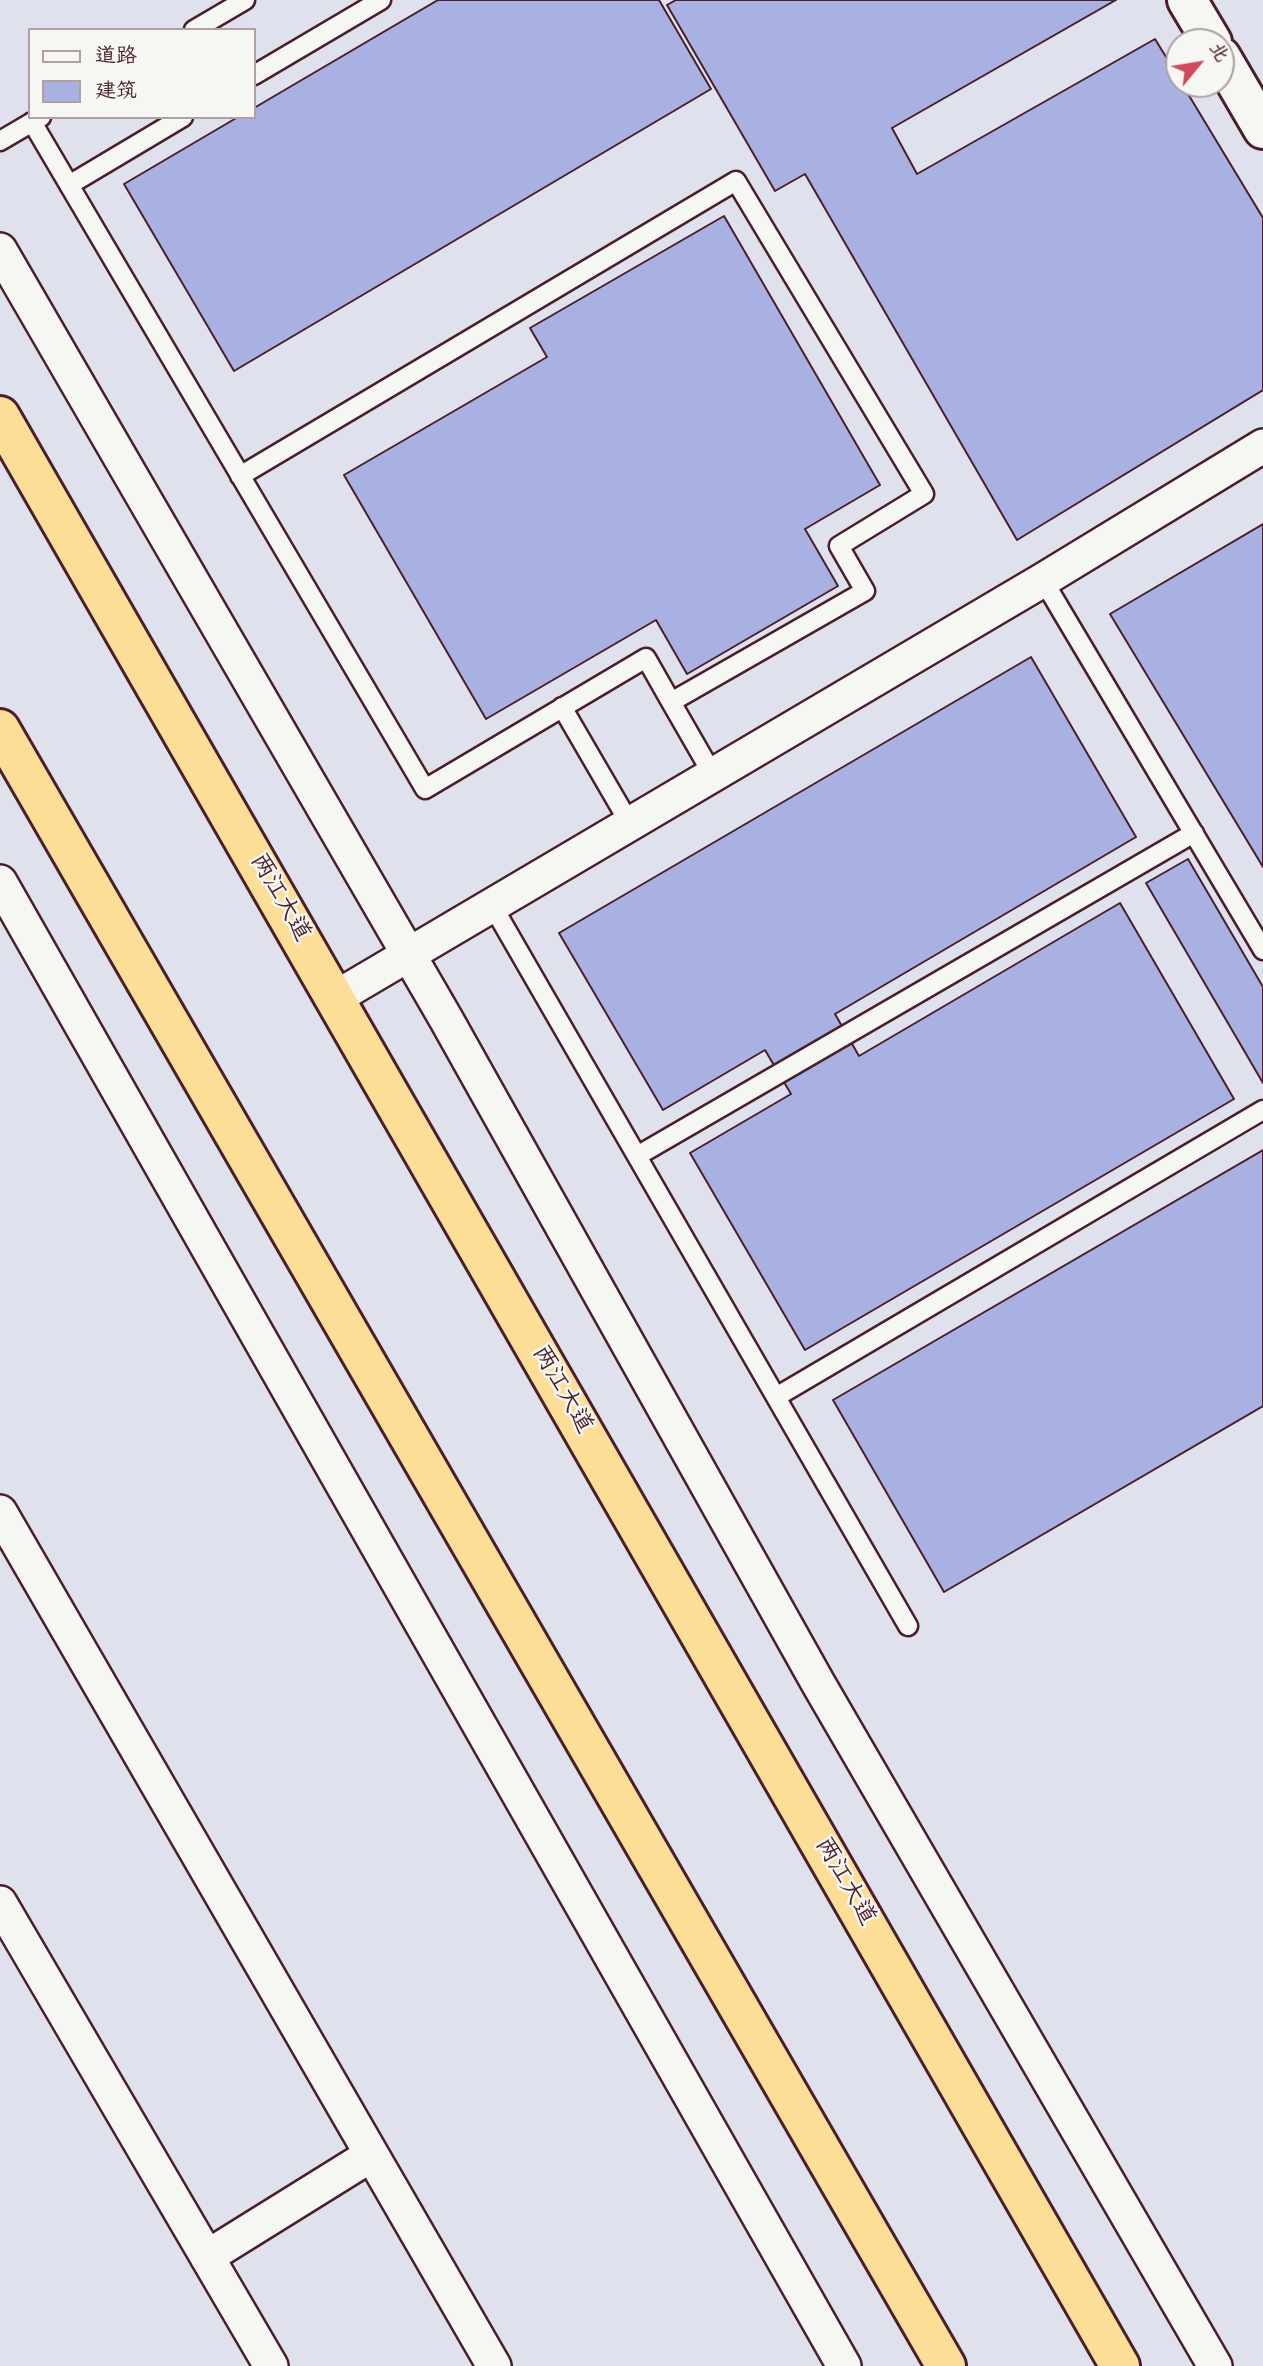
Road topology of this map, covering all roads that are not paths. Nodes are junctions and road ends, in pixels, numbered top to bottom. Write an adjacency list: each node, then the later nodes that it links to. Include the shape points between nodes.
1 (246, 0): 4 (lane)
2 (381, 0): 6 (lane)
3 (1187, 0): 5 (main road)
4 (197, 28)
5 (1204, 28)
6 (256, 74)
7 (1235, 81): 10 (main road)
8 (180, 119): 12 (lane)
9 (36, 120): 11 (lane); 12 (lane)
10 (1263, 129)
11 (0, 141)
12 (69, 185): 16 (lane)
13 (0, 250): 27 (street)
14 (0, 416): 28 (highway, 两江大道)
15 (1263, 446): 17 (street)
16 (240, 476): 18 (lane, via 736,181 923,494 839,546 865,590); 19 (lane, via 425,789)
17 (1043, 580): 21 (street); 23 (lane)
18 (671, 702): 19 (lane, via 646,657); 21 (lane)
19 (562, 707): 22 (lane)
20 (0, 729): 40 (highway)
21 (713, 775): 22 (street)
22 (630, 824): 25 (street)
23 (1195, 833): 26 (lane); 30 (lane)
24 (0, 882): 39 (street)
25 (492, 905): 27 (street); 30 (lane)
26 (1263, 950)
27 (408, 955): 28 (street); 42 (street, via 818,1683)
28 (335, 998): 41 (highway, 两江大道)
29 (1263, 1110): 31 (lane)
30 (637, 1156): 31 (lane)
31 (776, 1397): 33 (lane)
32 (0, 1512): 35 (street)
33 (908, 1626)
34 (0, 1903): 36 (street)
35 (372, 2155): 36 (street); 38 (street)
36 (207, 2257): 37 (street)
37 (271, 2366)
38 (494, 2366)
39 (844, 2366)
40 (946, 2366)
41 (1120, 2366)
42 (1214, 2366)

